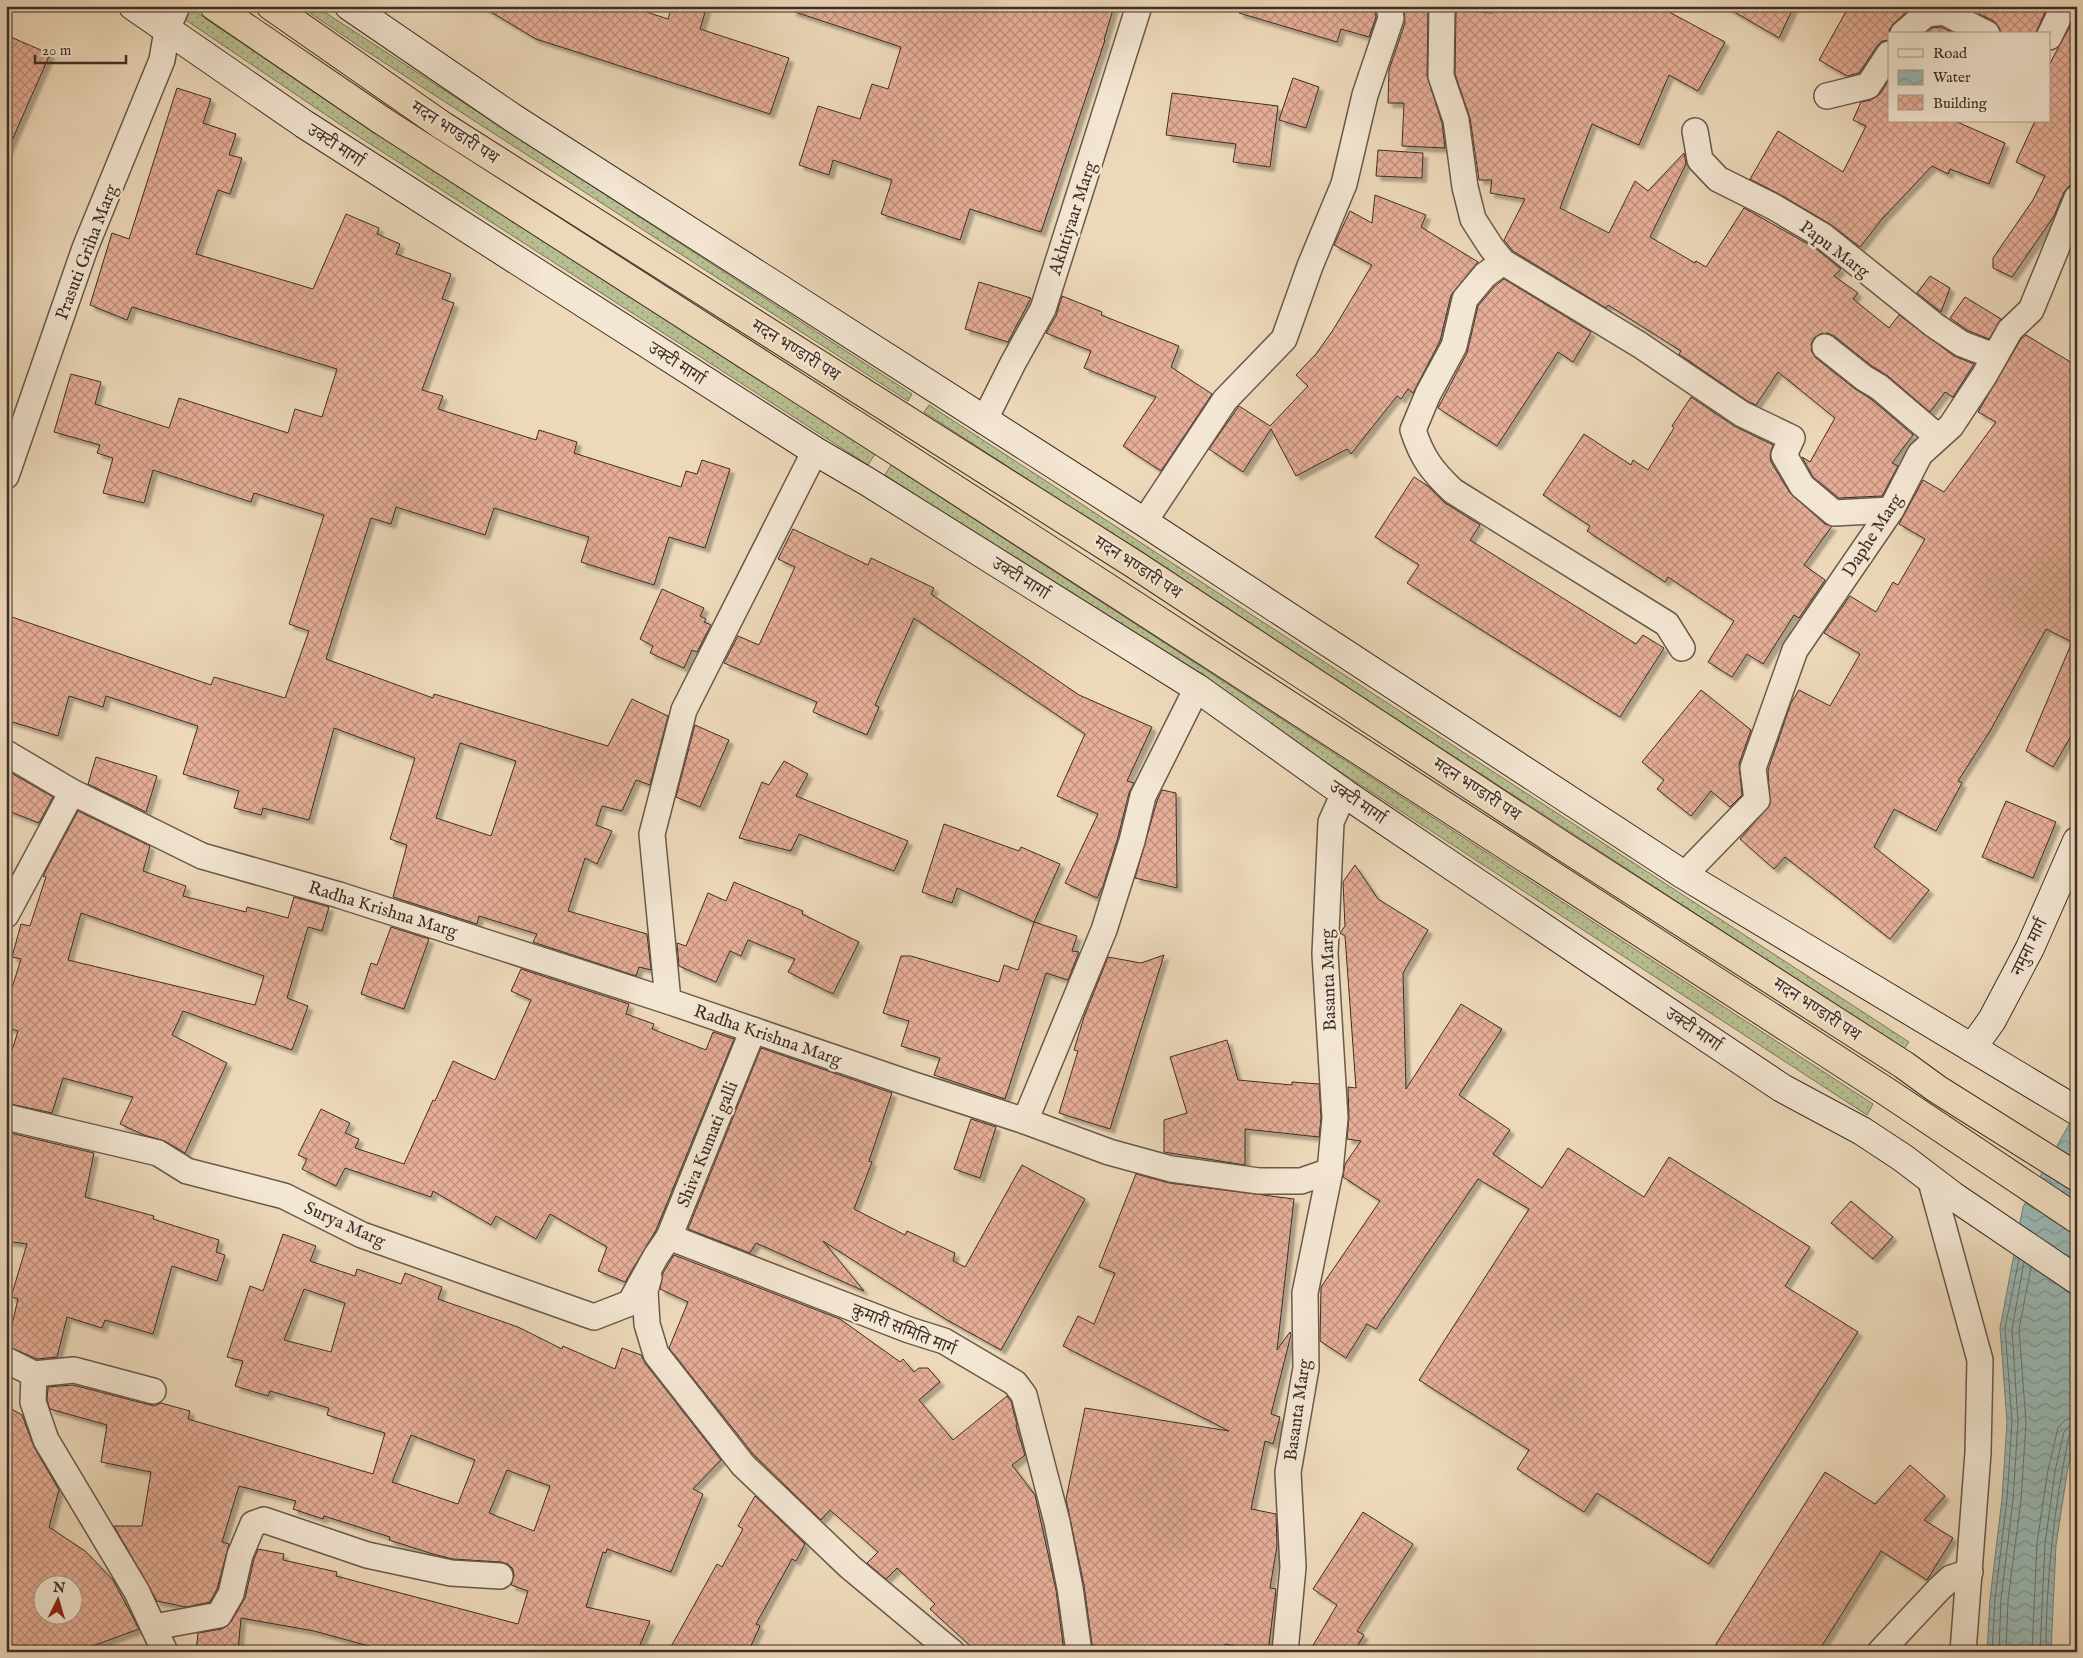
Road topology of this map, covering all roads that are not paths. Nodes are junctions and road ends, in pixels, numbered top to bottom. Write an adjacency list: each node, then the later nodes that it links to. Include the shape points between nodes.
1 (133, 6): 9 (street, उक्टी मार्गा)
2 (214, 6): 43 (highway, मदन भण्डारी पथ, via 384,122)
3 (271, 6): 41 (highway, मदन भण्डारी पथ, via 443,126 1134,564 1563,846)
4 (349, 6): 20 (street, via 516,120)
5 (1139, 6): 20 (street, Akhtiyaar Marg, via 1043,309)
6 (1389, 6): 25 (street, via 1391,18 1365,95 1344,184 1284,339 1225,400)
7 (1442, 6): 17 (street, via 1440,76 1456,120 1465,187 1473,219)
8 (2064, 6): 12 (street)
9 (172, 18): 22 (street, उक्टी मार्गा, via 304,124); 23 (street, Prasuti Griha Marg, via 162,60 85,248)
10 (1905, 32): 11 (street, via 1926,14 1944,12)
11 (1983, 32)
12 (2050, 35)
13 (1888, 56): 14 (street, via 1868,86)
14 (1827, 96)
15 (1695, 131): 19 (street, Papu Marg, via 1700,160 1718,179 1823,236 1962,344)
16 (2077, 198): 19 (street, Daphe Marg, via 2036,300 2010,330)
17 (1503, 262): 24 (street, via 1640,346 1742,414 1792,438 1784,455 1802,486 1834,513); 26 (street, via 1485,275 1465,299 1454,346 1413,430 1420,452 1433,472 1453,491 1667,624)
18 (1826, 347): 21 (street)
19 (1994, 356): 21 (street, Daphe Marg, via 1951,426)
20 (984, 420): 25 (street)
21 (1938, 436): 24 (street, Daphe Marg, via 1920,454)
22 (815, 451): 27 (street, उक्टी मार्गा); 34 (street, via 684,710 652,834)
23 (6, 476)
24 (1891, 510): 32 (street, Daphe Marg, via 1795,650 1753,768 1757,800)
25 (1144, 522): 32 (street)
26 (1682, 648)
27 (1196, 688): 30 (street, उक्टी मार्गा); 39 (street, via 1143,796 1104,930)
28 (6, 753): 29 (street)
29 (72, 792): 33 (street); 34 (street, Radha Krishna Marg, via 202,856 340,895)
30 (1344, 793): 40 (street, Basanta Marg, via 1331,822 1324,954 1335,1118); 42 (street, उक्टी मार्गा, via 1782,1088 1862,1131)
31 (2077, 841): 36 (street, नमुना मार्ग, via 2030,948 1992,1020)
32 (1684, 875): 36 (street)
33 (6, 915)
34 (668, 1001): 35 (street, Radha Krishna Marg)
35 (754, 1030): 39 (street, Radha Krishna Marg); 44 (street, Shiva Kumati galli)
36 (1972, 1048): 37 (street)
37 (2077, 1111)
38 (6, 1116): 44 (street, Surya Marg, via 158,1153 187,1170 284,1196 362,1234 594,1317 630,1303)
39 (1025, 1121): 40 (street, via 1109,1152 1171,1169 1260,1181 1302,1181)
40 (1330, 1171): 55 (street, Basanta Marg, via 1305,1293 1306,1368 1288,1472 1293,1567)
41 (2077, 1177)
42 (1930, 1178): 45 (street, उक्टी मार्गा); 49 (street, via 1980,1360)
43 (2077, 1219)
44 (662, 1246): 53 (street, via 645,1291 647,1324 656,1354 743,1465 850,1567); 54 (street, कुमारी समिति मार्ग, via 944,1341 1015,1383 1024,1395 1057,1522)
45 (2077, 1280)
46 (6, 1360): 47 (street)
47 (34, 1374): 48 (street, via 74,1370); 51 (street, via 33,1402 46,1440)
48 (153, 1391)
49 (1970, 1572): 56 (street, via 1951,1578); 57 (street)
50 (500, 1576): 51 (street, via 451,1573 367,1554 264,1520 253,1524 240,1554 231,1594 219,1615)
51 (154, 1627): 52 (street)
52 (165, 1652)
53 (952, 1652)
54 (1079, 1652)
55 (1285, 1652)
56 (1880, 1652)
57 (1963, 1652)

